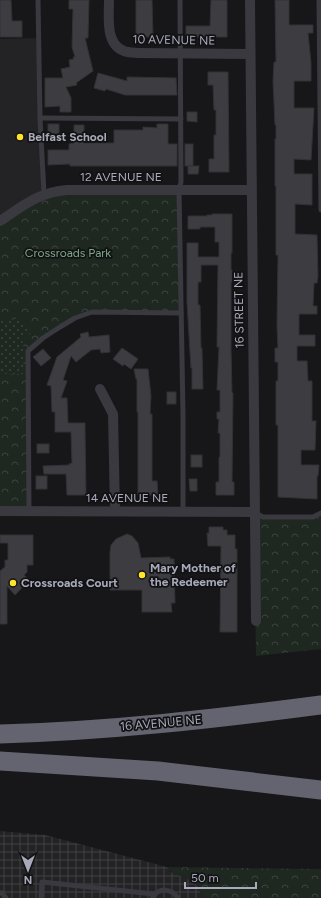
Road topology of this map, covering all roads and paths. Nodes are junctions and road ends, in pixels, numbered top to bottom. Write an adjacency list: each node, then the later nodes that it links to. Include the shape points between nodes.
1 (38, 0): 8 (lane)
2 (108, 0): 6 (street, 10 AVENUE NE, via 109,31 116,46 125,52)
3 (180, 0): 6 (lane)
4 (250, 0): 7 (street, 16 STREET NE)
5 (319, 0): 13 (lane)
6 (180, 53): 7 (street, 10 AVENUE NE); 9 (lane)
7 (250, 54): 11 (street, 16 STREET NE)
8 (40, 118): 9 (lane); 12 (lane)
9 (181, 120): 10 (lane)
10 (179, 190): 11 (street, 12 AVENUE NE); 12 (street, 12 AVENUE NE, via 67,190); 15 (lane)
11 (251, 190): 21 (street, 16 STREET NE)
12 (44, 194): 14 (street, 12 AVENUE NE)
13 (321, 210)
14 (0, 221)
15 (181, 313): 18 (lane, via 92,312 60,327 28,351); 20 (lane)
16 (100, 389): 19 (street, via 113,414)
17 (0, 511): 18 (street, 14 AVENUE NE)
18 (29, 511): 19 (street, 14 AVENUE NE)
19 (115, 511): 20 (street, 14 AVENUE NE)
20 (183, 511): 21 (street, 14 AVENUE NE)
21 (254, 512): 22 (lane, via 263,517 313,517); 23 (street, 16 STREET NE)
22 (321, 513)
23 (256, 621)
24 (321, 705): 25 (highway, 16 AVENUE NE, via 151,725)
25 (0, 734)
26 (0, 760): 27 (highway, via 158,770)
27 (321, 790)
28 (0, 893): 30 (lane)
29 (153, 896): 31 (lane, via 42,882); 32 (lane, via 167,890)
30 (6, 898)
31 (41, 898)
32 (178, 898)

